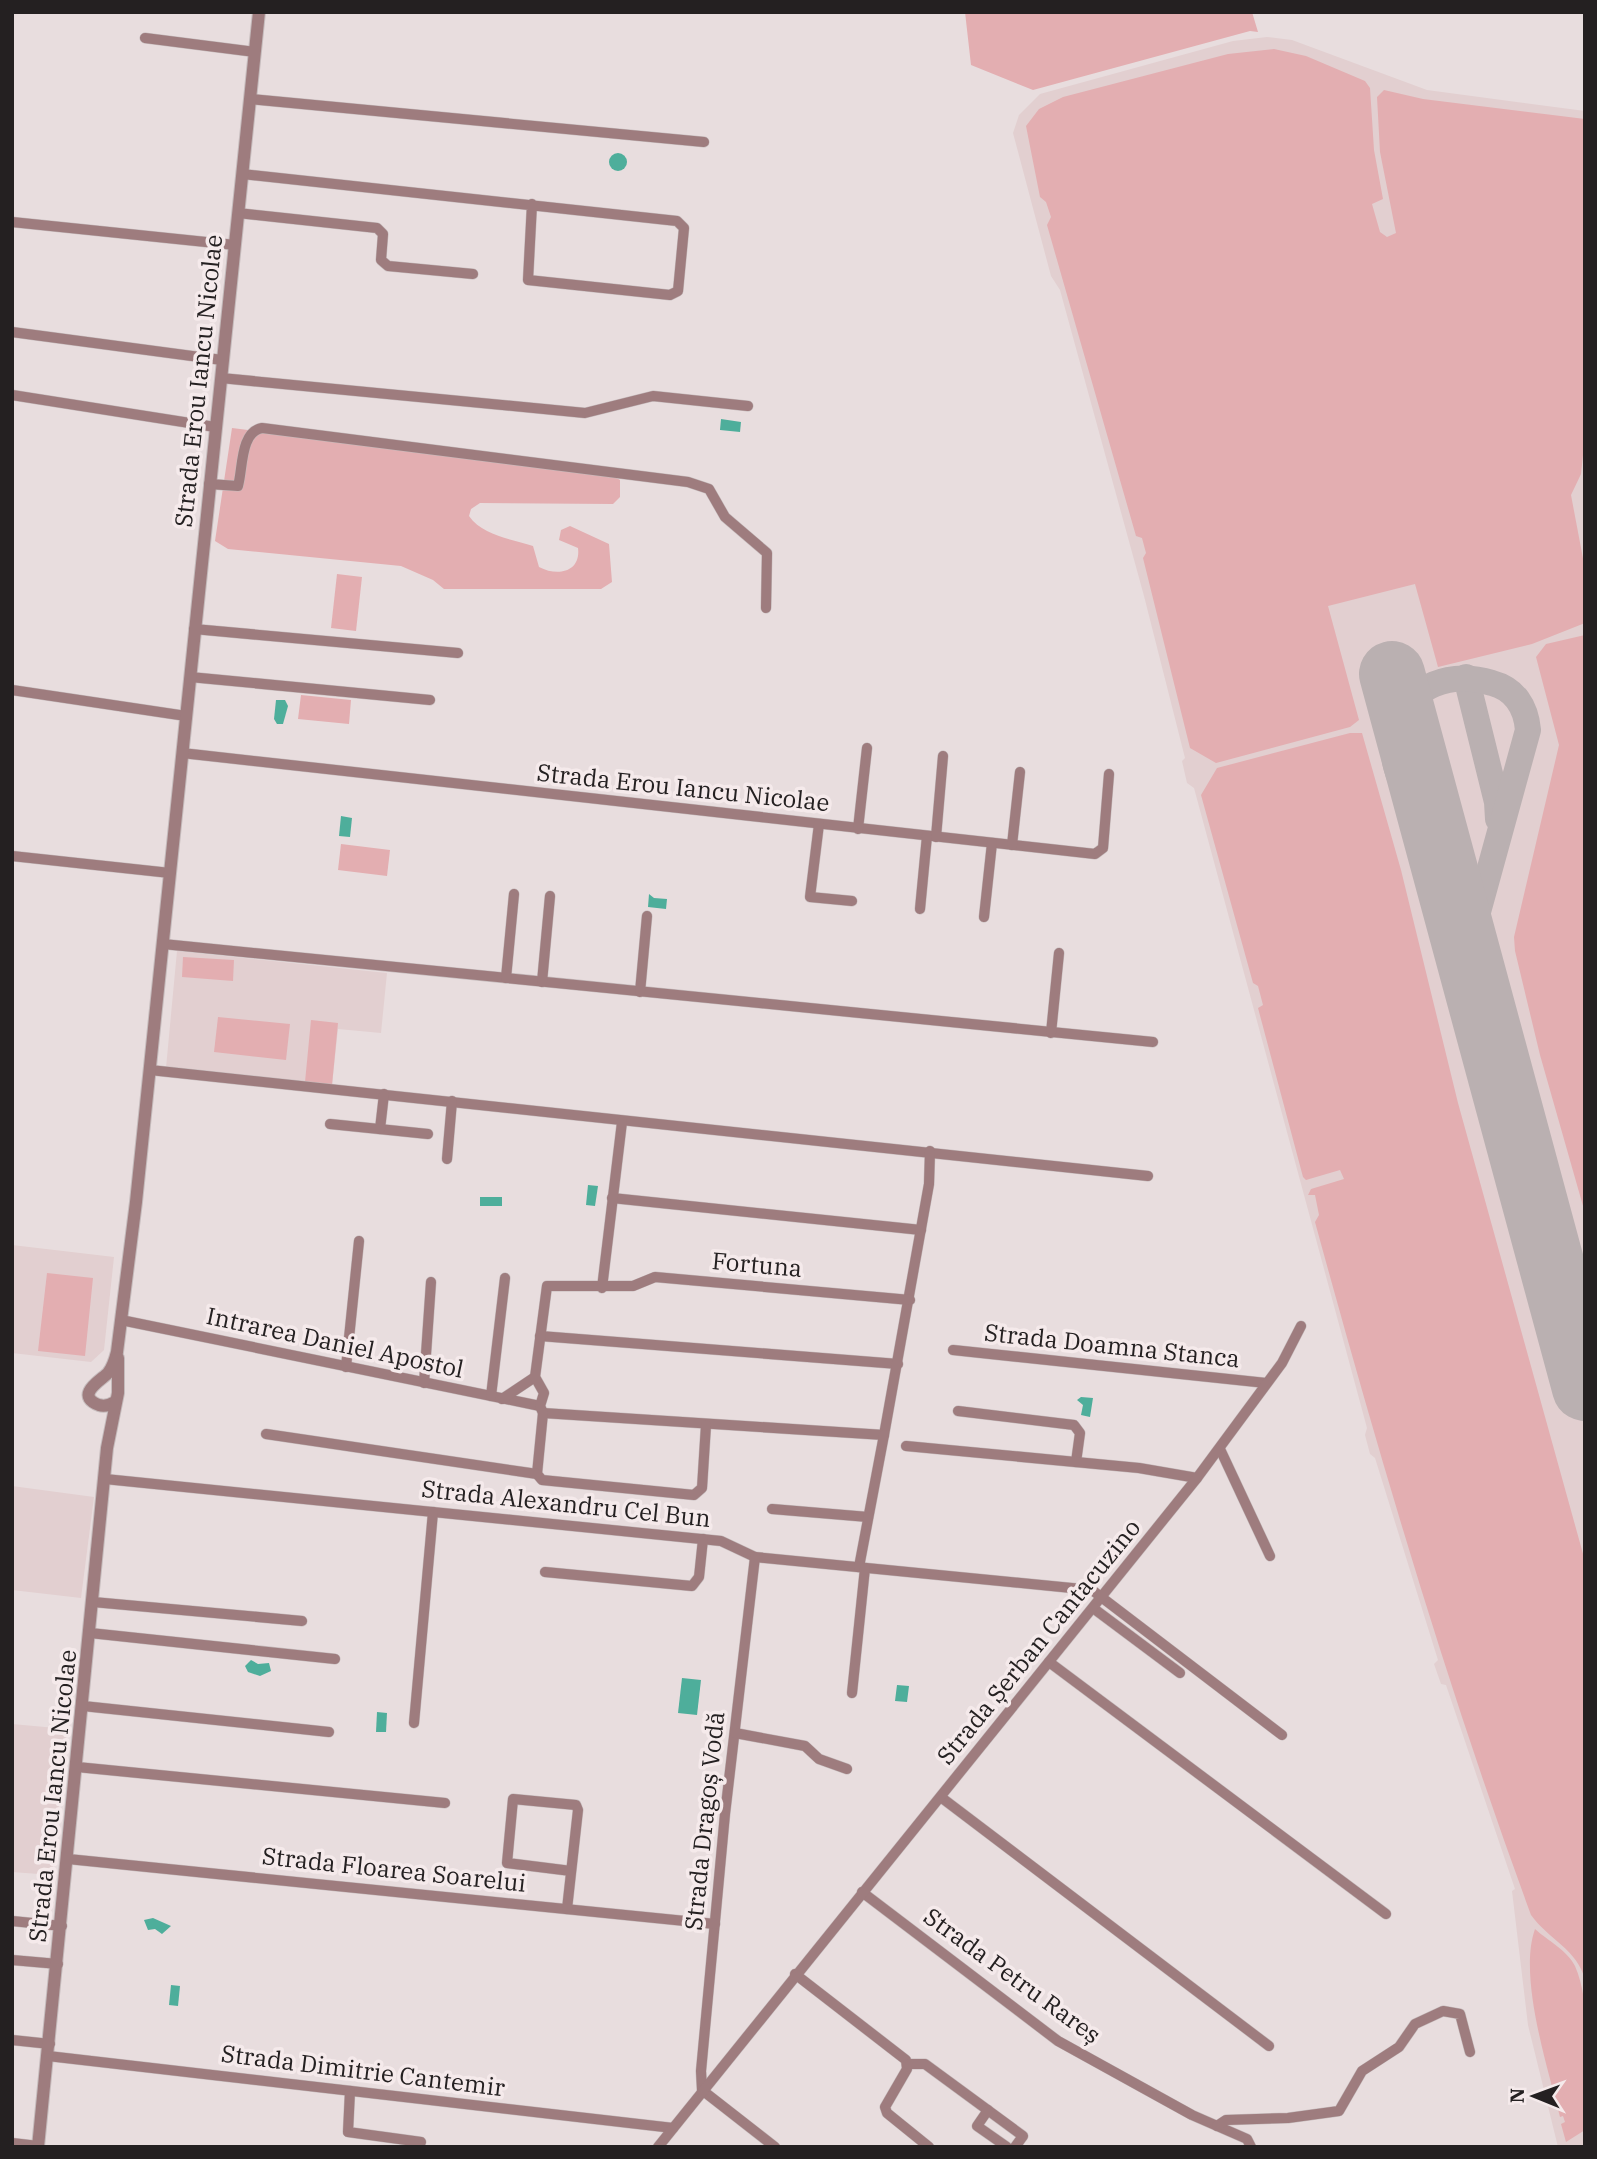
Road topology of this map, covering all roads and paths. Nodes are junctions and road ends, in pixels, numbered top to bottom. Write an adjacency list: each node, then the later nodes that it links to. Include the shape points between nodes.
1 (259, 12): 3 (street, Strada Erou Iancu Nicolae)
2 (145, 38): 3 (street)
3 (255, 52): 4 (street, Strada Erou Iancu Nicolae)
4 (250, 99): 5 (street); 6 (street, Strada Erou Iancu Nicolae)
5 (704, 142)
6 (242, 174): 7 (street); 8 (street, Strada Erou Iancu Nicolae)
7 (532, 204): 7 (street, via 528,281 670,295 678,291 682,224)
8 (238, 212): 10 (street, Strada Erou Iancu Nicolae); 11 (street, via 377,228 383,234 381,260 388,266)
9 (12, 222): 10 (street)
10 (235, 245): 13 (street, Strada Erou Iancu Nicolae)
11 (473, 274)
12 (12, 332): 13 (street)
13 (222, 360): 14 (street, Strada Erou Iancu Nicolae)
14 (221, 378): 16 (street, via 585,413 653,396); 17 (street, Strada Erou Iancu Nicolae)
15 (12, 395): 17 (street)
16 (748, 406)
17 (215, 427): 18 (street, Strada Erou Iancu Nicolae)
18 (209, 484): 19 (street, via 239,486 246,444 251,434 262,428 688,482 709,489 725,517 767,553); 20 (street, Strada Erou Iancu Nicolae)
19 (766, 608)
20 (194, 629): 21 (street); 22 (street, Strada Erou Iancu Nicolae)
21 (457, 653)
22 (190, 677): 24 (street); 25 (street, Strada Erou Iancu Nicolae)
23 (12, 690): 25 (street)
24 (429, 700)
25 (186, 716): 27 (street, Strada Erou Iancu Nicolae)
26 (867, 748): 32 (street)
27 (182, 753): 31 (street, Strada Erou Iancu Nicolae); 37 (street, Strada Erou Iancu Nicolae)
28 (943, 756): 33 (street)
29 (1020, 772): 35 (street)
30 (1109, 774): 35 (street, Strada Erou Iancu Nicolae, via 1100,852)
31 (819, 824): 32 (street, Strada Erou Iancu Nicolae); 40 (street, via 810,897)
32 (858, 829): 33 (street, Strada Erou Iancu Nicolae)
33 (931, 836): 34 (street, Strada Erou Iancu Nicolae); 41 (street)
34 (992, 843): 35 (street, Strada Erou Iancu Nicolae); 43 (street)
35 (1012, 845)
36 (12, 856): 37 (street)
37 (170, 873): 44 (street, Strada Erou Iancu Nicolae)
38 (514, 894): 46 (street)
39 (550, 896): 47 (street)
40 (852, 901)
41 (920, 909)
42 (647, 916): 48 (street)
43 (984, 917)
44 (163, 944): 46 (street); 51 (street, Strada Erou Iancu Nicolae)
45 (1059, 953): 49 (street)
46 (506, 978): 47 (street)
47 (542, 982): 48 (street)
48 (640, 992): 49 (street)
49 (1051, 1033): 50 (street)
50 (1153, 1042)
51 (150, 1070): 52 (street); 68 (street, Strada Erou Iancu Nicolae)
52 (384, 1094): 53 (street); 56 (street)
53 (452, 1101): 54 (street); 59 (street)
54 (622, 1122): 58 (street); 61 (street)
55 (330, 1124): 56 (street)
56 (380, 1129): 57 (street)
57 (428, 1135)
58 (930, 1151): 60 (street); 62 (street)
59 (447, 1159)
60 (1148, 1176)
61 (612, 1198): 62 (street); 66 (street)
62 (921, 1230): 67 (street)
63 (359, 1241): 74 (street)
64 (505, 1278): 80 (street)
65 (431, 1282): 77 (street)
66 (602, 1288): 67 (street, Fortuna, via 633,1286 655,1278); 70 (street, Fortuna, via 547,1286)
67 (910, 1300): 73 (street)
68 (121, 1321): 72 (street, Strada Erou Iancu Nicolae); 74 (street, Intrarea Daniel Apostol)
69 (1301, 1326): 78 (street, Strada Șerban Cantacuzino)
70 (540, 1336): 73 (street); 75 (street)
71 (953, 1350): 78 (street, Strada Doamna Stanca)
72 (117, 1352): 76 (street, Strada Erou Iancu Nicolae); 79 (street, Strada Erou Iancu Nicolae)
73 (898, 1364): 87 (street)
74 (346, 1367): 77 (street, Intrarea Daniel Apostol)
75 (536, 1377): 81 (street); 83 (street, via 544,1393)
76 (104, 1378): 79 (street, via 113,1380); 82 (street, Strada Erou Iancu Nicolae, via 94,1381 90,1390 94,1402)
77 (424, 1383): 80 (street, Intrarea Daniel Apostol)
78 (1266, 1383): 89 (street, Strada Șerban Cantacuzino)
79 (118, 1388): 82 (street, Strada Erou Iancu Nicolae)
80 (491, 1396): 81 (street, Intrarea Daniel Apostol)
81 (502, 1399): 83 (street, Intrarea Daniel Apostol)
82 (108, 1404): 93 (street, Strada Erou Iancu Nicolae)
83 (541, 1410): 85 (street, Intrarea Daniel Apostol); 91 (street)
84 (958, 1411): 90 (street, via 1074,1425 1080,1433)
85 (706, 1425): 87 (street, Intrarea Daniel Apostol); 91 (street, via 702,1488 694,1495 542,1480)
86 (266, 1434): 91 (street)
87 (884, 1435): 96 (street)
88 (906, 1446): 90 (street)
89 (1220, 1449): 92 (street, Strada Șerban Cantacuzino); 98 (street)
90 (1076, 1462): 92 (street)
91 (537, 1474)
92 (1197, 1478): 102 (street, Strada Șerban Cantacuzino)
93 (104, 1479): 95 (street, Strada Alexandru Cel Bun); 103 (street, Strada Erou Iancu Nicolae)
94 (772, 1509): 96 (street)
95 (433, 1512): 97 (street, Strada Alexandru Cel Bun); 112 (street)
96 (868, 1517): 100 (street)
97 (702, 1539): 99 (street, Strada Alexandru Cel Bun, via 721,1541); 101 (street, via 699,1577 692,1586)
98 (1270, 1556)
99 (755, 1558): 100 (street, Strada Alexandru Cel Bun); 114 (street, Strada Dragoș Vodă)
100 (862, 1567): 102 (street, Strada Alexandru Cel Bun, via 1092,1590); 110 (street)
101 (545, 1573)
102 (1102, 1597): 104 (street, Strada Șerban Cantacuzino); 115 (street)
103 (93, 1602): 105 (street); 106 (street, Strada Erou Iancu Nicolae)
104 (1093, 1608): 108 (street, Strada Șerban Cantacuzino); 109 (street)
105 (302, 1621)
106 (90, 1633): 107 (street); 111 (street, Strada Erou Iancu Nicolae)
107 (335, 1659)
108 (1049, 1662): 118 (street, Strada Șerban Cantacuzino); 124 (street)
109 (1180, 1673)
110 (852, 1693)
111 (83, 1706): 113 (street); 116 (street, Strada Erou Iancu Nicolae)
112 (414, 1723)
113 (329, 1732)
114 (735, 1733): 117 (street, via 805,1746 819,1759); 126 (street, Strada Dragoș Vodă)
115 (1282, 1735)
116 (77, 1767): 119 (street); 120 (street, Strada Erou Iancu Nicolae)
117 (847, 1769)
118 (946, 1801): 122 (street, Strada Șerban Cantacuzino); 132 (street)
119 (445, 1803)
120 (68, 1859): 123 (street, Strada Floarea Soarelui); 127 (street, Strada Erou Iancu Nicolae)
121 (571, 1871): 121 (street, via 576,1805 513,1799 507,1863); 123 (street)
122 (862, 1892): 130 (street, Strada Șerban Cantacuzino); 139 (street, Strada Petru Rareș, via 1058,2041)
123 (567, 1909): 126 (street, Strada Floarea Soarelui)
124 (1386, 1914)
125 (12, 1921): 127 (street)
126 (715, 1924): 136 (street, Strada Dragoș Vodă)
127 (62, 1926): 129 (street, Strada Erou Iancu Nicolae)
128 (12, 1960): 129 (street)
129 (58, 1964): 133 (street, Strada Erou Iancu Nicolae)
130 (795, 1974): 135 (street); 136 (street, Strada Șerban Cantacuzino)
131 (12, 2040): 133 (street, Strada Dimitrie Cantemir)
132 (1269, 2046)
133 (49, 2050): 137 (street, Strada Dimitrie Cantemir); 143 (street, Strada Erou Iancu Nicolae)
134 (1470, 2052): 139 (street, via 1460,2014 1436,2013 1415,2024 1399,2047 1362,2071 1339,2111 1289,2119 1226,2120)
135 (908, 2064): 138 (street, via 925,2064); 146 (street, via 887,2100 887,2113)
136 (702, 2090): 140 (street, Strada Șerban Cantacuzino); 145 (street)
137 (350, 2091): 140 (street, Strada Dimitrie Cantemir); 142 (street, via 348,2132)
138 (988, 2110): 147 (street, via 977,2126); 148 (street, via 1023,2136)
139 (1217, 2126): 149 (street, Strada Petru Rareș, via 1247,2139)
140 (673, 2128): 144 (street, Strada Șerban Cantacuzino)
141 (12, 2143): 143 (street)
142 (421, 2143)
143 (38, 2146)
144 (658, 2147)
145 (775, 2147)
146 (929, 2147)
147 (1007, 2147)
148 (1015, 2147)
149 (1251, 2147)

